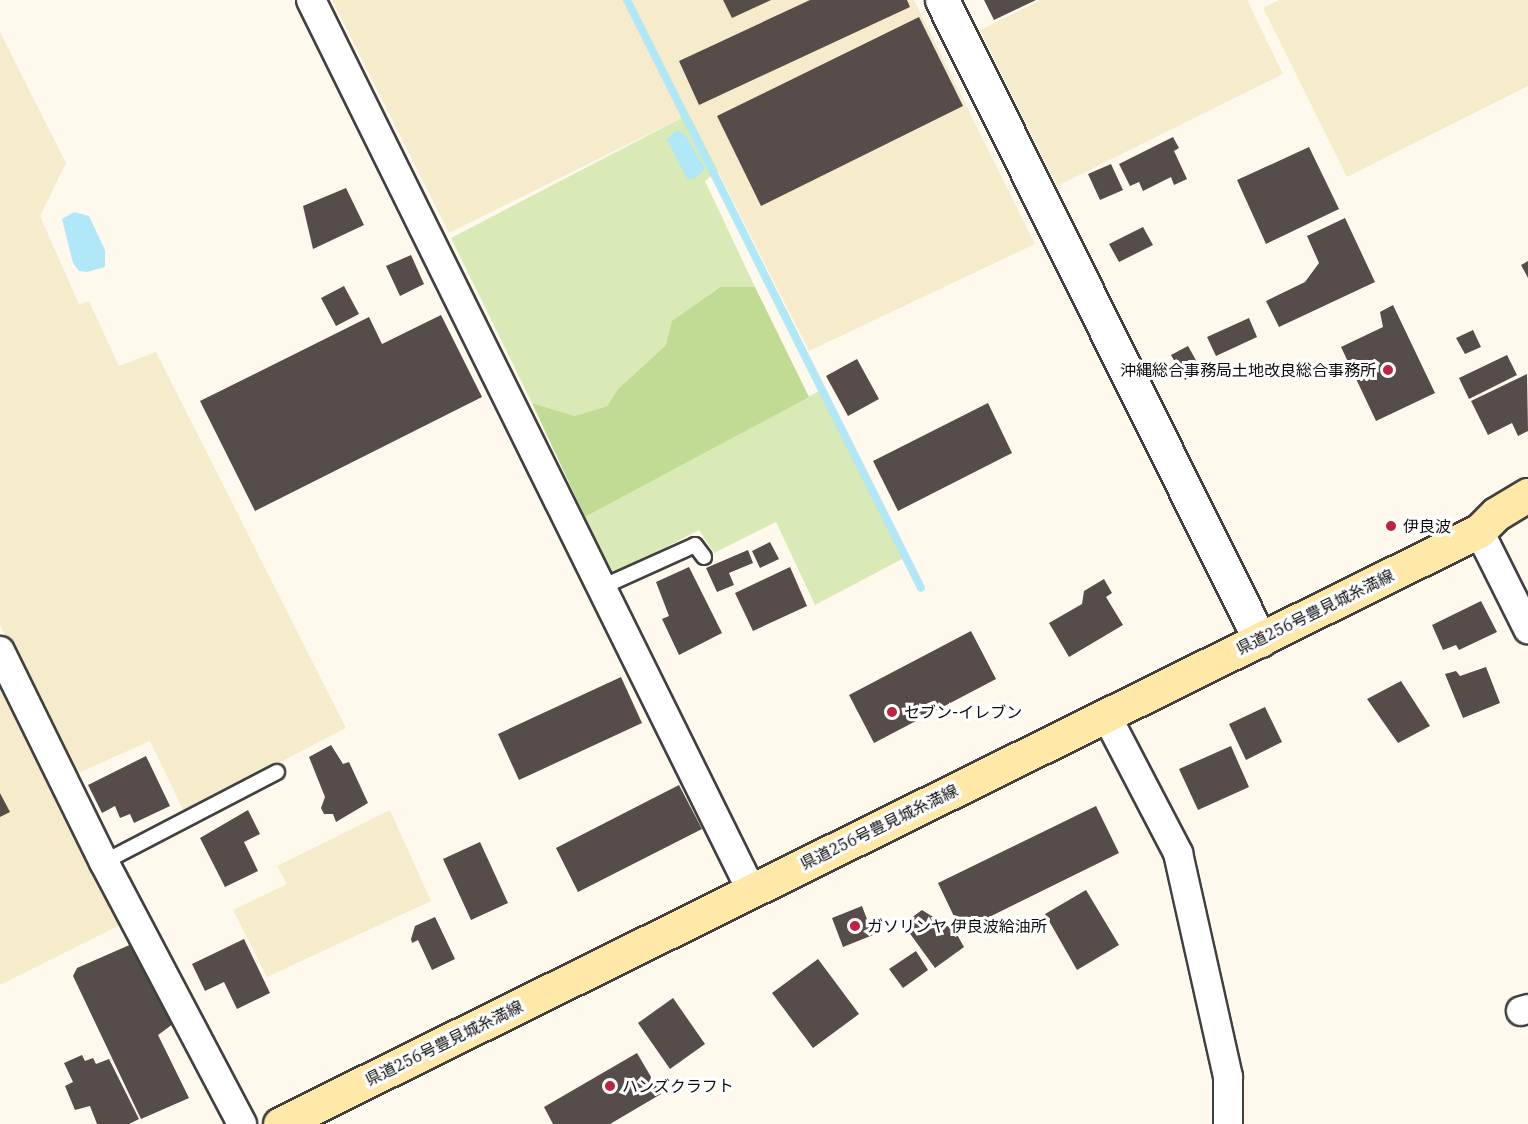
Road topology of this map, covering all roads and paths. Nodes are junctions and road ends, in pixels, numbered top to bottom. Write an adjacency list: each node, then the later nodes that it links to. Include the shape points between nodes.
1 (311, 0): 7 (street)
2 (942, 0): 9 (street)
3 (1528, 495): 5 (main road, 県道256号豊見城糸満線, via 1496,514)
4 (1528, 518): 5 (main road, 県道256号豊見城糸満線, via 1502,529)
5 (1479, 531): 8 (street); 9 (main road, 県道256号豊見城糸満線)
6 (704, 557): 7 (lane, via 695,545)
7 (602, 587): 14 (street)
8 (1528, 629)
9 (1260, 639): 11 (main road, 県道256号豊見城糸満線)
10 (0, 651): 13 (street)
11 (1106, 715): 14 (main road, 県道256号豊見城糸満線); 17 (street, via 1178,853 1228,1077)
12 (277, 772): 13 (lane)
13 (104, 862): 15 (street)
14 (751, 890): 16 (main road, 県道256号豊見城糸満線)
15 (242, 1124)
16 (280, 1124)
17 (1228, 1124)

